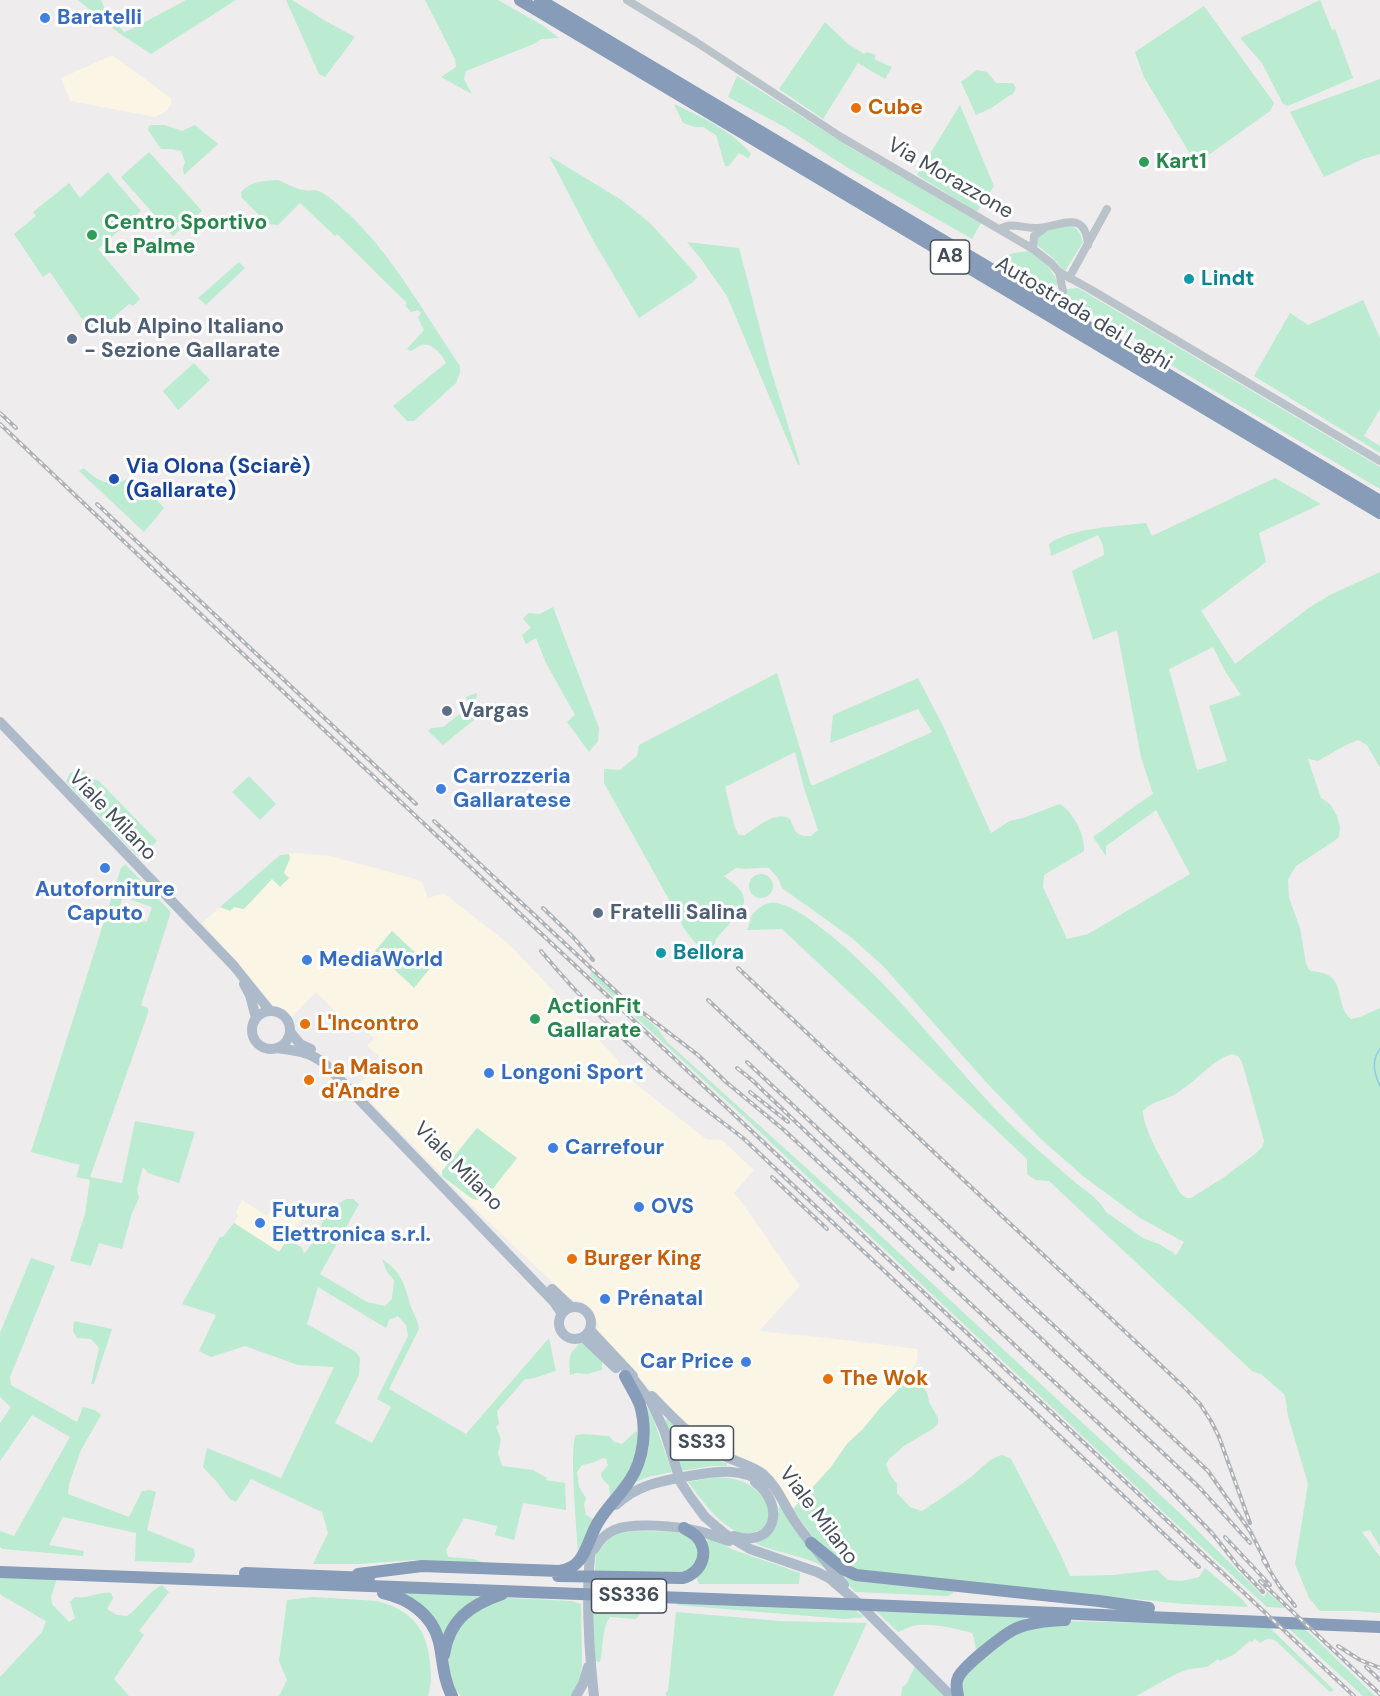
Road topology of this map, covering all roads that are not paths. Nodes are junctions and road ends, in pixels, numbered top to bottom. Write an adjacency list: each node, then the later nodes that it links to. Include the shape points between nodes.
1 (520, 0): 16 (highway, Autostrada dei Laghi / A8)
2 (540, 0): 15 (highway, Autostrada dei Laghi / A8)
3 (627, 0): 6 (street, Via Morazzone, via 832,131)
4 (1107, 209): 7 (street)
5 (1045, 228): 6 (street, via 1009,225); 7 (street, via 1070,221 1085,231); 8 (street, via 1034,236)
6 (1000, 229): 8 (street, Via Morazzone)
7 (1088, 245): 9 (street)
8 (1033, 249): 10 (street, Via Morazzone)
9 (1076, 266): 11 (street); 12 (street, via 1078,276)
10 (1059, 272): 11 (street, Via Morazzone); 13 (street)
11 (1069, 278): 12 (street, Via Morazzone)
12 (1090, 289): 14 (street, Via Morazzone)
13 (1063, 291)
14 (1380, 461)
15 (1380, 501)
16 (1380, 513)
17 (0, 722): 19 (main road, Viale Milano, via 234,966)
18 (0, 727): 20 (main road, Viale Milano, via 245,985)
19 (270, 1011): 20 (main road); 21 (main road, via 287,1018)
20 (256, 1018): 22 (main road, via 252,1029 255,1041 265,1048)
21 (291, 1033): 22 (main road); 23 (main road, Viale Milano, via 300,1044 330,1063)
22 (277, 1048): 24 (main road, Viale Milano, via 311,1054 324,1063 554,1302)
23 (571, 1306): 24 (main road); 25 (main road, via 589,1312 592,1323)
24 (561, 1314): 25 (main road, via 563,1333 572,1339)
25 (587, 1334): 26 (main road, Viale Milano)
26 (627, 1375): 28 (main road, Viale Milano / SS33, via 695,1437 764,1475); 30 (main road, Viale Milano / SS33, via 658,1418 686,1491); 36 (highway, via 642,1414 640,1458 576,1565 559,1571 422,1566)
27 (730, 1471): 28 (main road, via 757,1478); 30 (main road, via 765,1490 771,1498 773,1519 765,1532 753,1538 739,1538); 33 (main road, via 652,1483 630,1493 616,1504 598,1530)
28 (782, 1501): 31 (main road, Viale Milano / SS33)
29 (684, 1528): 32 (main road); 33 (main road, via 620,1528 601,1539); 36 (highway, via 696,1536 704,1552 699,1569 683,1578)
30 (718, 1528): 32 (main road, Viale Milano / SS33)
31 (811, 1543): 38 (main road, Viale Milano / SS33); 40 (highway, via 856,1575 1099,1601)
32 (750, 1549): 38 (main road, Viale Milano / SS33)
33 (590, 1554): 44 (main road)
34 (0, 1564): 37 (highway, SS336)
35 (0, 1572): 37 (highway, SS336)
36 (371, 1573): 37 (highway)
37 (340, 1581): 39 (highway, SS336); 40 (highway, SS336); 45 (highway, via 396,1595 411,1603 432,1626)
38 (838, 1581): 49 (main road, Viale Milano / SS33)
39 (511, 1591): 40 (highway, SS336); 45 (highway, via 483,1601 463,1615 448,1637)
40 (1149, 1612): 42 (highway, SS336); 50 (highway, via 1055,1620 1015,1629 964,1669 956,1686)
41 (1380, 1619): 42 (highway, SS336)
42 (1343, 1620): 43 (highway, SS336)
43 (1380, 1627)
44 (589, 1661): 47 (main road); 48 (main road)
45 (444, 1666): 46 (highway)
46 (452, 1696)
47 (576, 1696)
48 (594, 1696)
49 (951, 1696)
50 (958, 1696)

